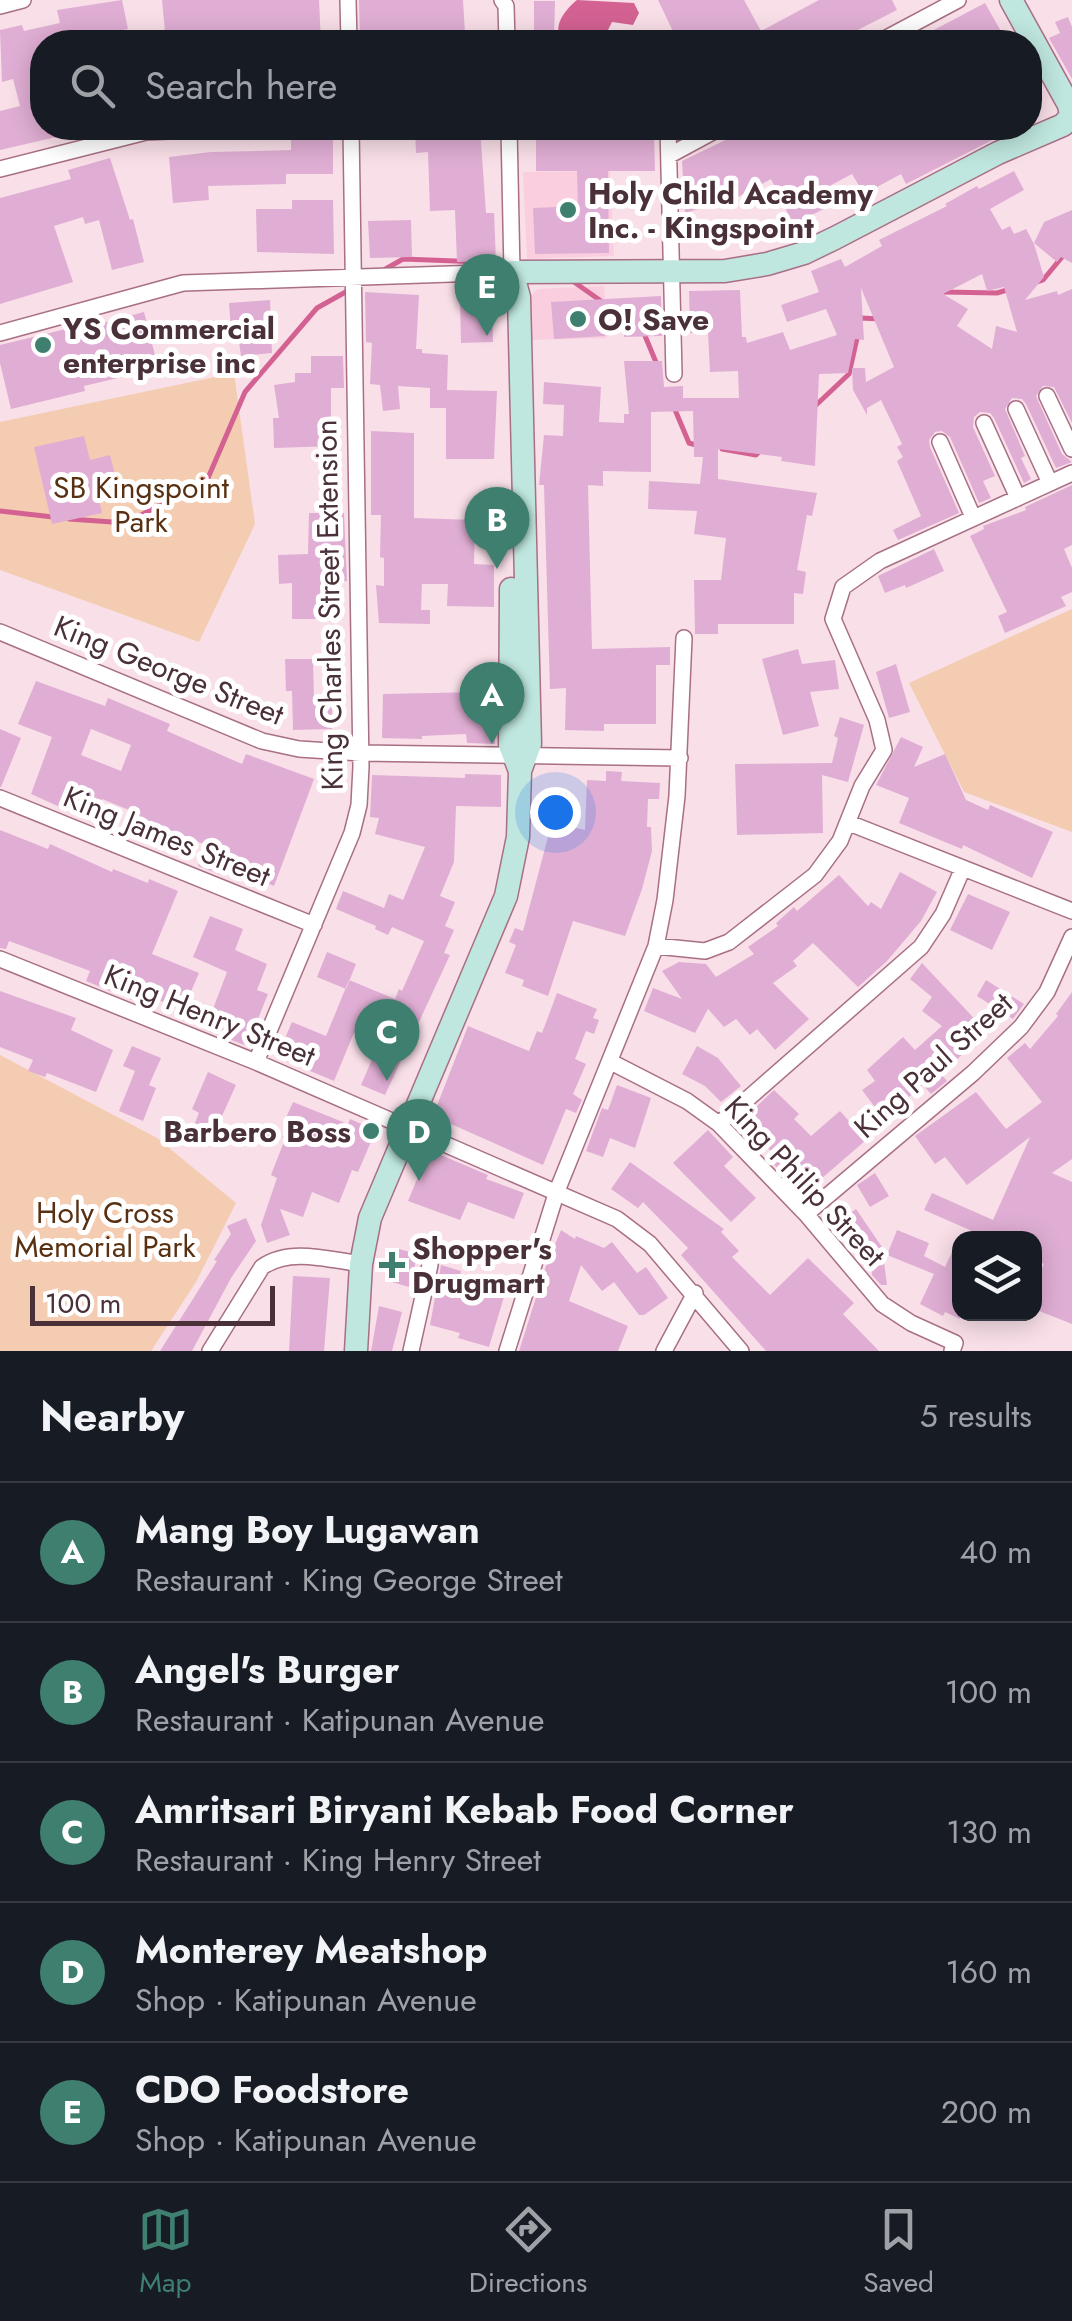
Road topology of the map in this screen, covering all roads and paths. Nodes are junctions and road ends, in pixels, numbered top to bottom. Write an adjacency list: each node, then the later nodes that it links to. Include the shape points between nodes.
1 (23, 0): 6 (street)
2 (348, 0): 7 (street)
3 (958, 0): 9 (street)
4 (1011, 0): 10 (main road)
5 (504, 3): 8 (street)
6 (0, 6)
7 (349, 30)
8 (506, 30)
9 (901, 30)
10 (1028, 30)
11 (1042, 56): 12 (main road)
12 (1071, 116): 13 (main road)
13 (1042, 134)
14 (114, 140): 21 (street)
15 (351, 140): 24 (street, King Charles Street Extension)
16 (509, 140): 22 (street)
17 (669, 140): 20 (street)
18 (697, 140): 20 (street)
19 (1028, 140): 23 (main road, via 804,252 725,271)
20 (670, 154): 23 (street)
21 (0, 168)
22 (512, 272): 23 (main road); 24 (street); 40 (main road, via 506,297 510,744)
23 (673, 272): 26 (street)
24 (353, 278): 25 (street, via 183,283); 38 (street, King Charles Street Extension)
25 (0, 334)
26 (674, 374)
27 (1047, 396): 31 (street)
28 (1016, 409): 32 (street)
29 (984, 423): 34 (street)
30 (940, 442): 35 (street)
31 (1072, 450)
32 (1062, 477): 33 (street); 34 (street)
33 (1072, 494)
34 (1018, 498): 35 (street)
35 (974, 517): 42 (street, via 880,561 843,587 836,601 833,619 884,750)
36 (0, 632): 38 (street, King George Street, via 262,741)
37 (684, 638): 39 (street)
38 (361, 753): 40 (street, King George Street); 45 (street, King Charles Street Extension, via 352,833)
39 (680, 758): 40 (street, King George Street); 47 (street)
40 (520, 760): 52 (main road, via 518,837 506,896)
41 (0, 798): 45 (street, King James Street)
42 (849, 823): 43 (street); 47 (street, via 814,875 729,942 705,951)
43 (963, 868): 44 (street); 51 (street, via 921,947)
44 (1072, 911)
45 (314, 925): 49 (street, King Charles Street Extension)
46 (1072, 937): 54 (street, King Paul Street, via 1047,992 1021,1026)
47 (656, 946): 50 (street)
48 (0, 958): 49 (street, King Henry Street)
49 (256, 1062): 52 (street, King Henry Street)
50 (611, 1062): 51 (street, King Philip Street); 53 (street)
51 (718, 1124): 54 (street, King Philip Street)
52 (407, 1128): 53 (street, King Henry Street); 55 (main road, via 370,1218)
53 (557, 1191): 57 (street, King Henry Street, via 636,1232); 62 (street)
54 (806, 1214): 58 (street, King Philip Street, via 882,1304)
55 (362, 1264): 59 (street, via 272,1260); 60 (main road)
56 (430, 1265): 61 (street)
57 (695, 1293): 63 (street); 64 (street, King Henry Street)
58 (954, 1347)
59 (210, 1351)
60 (356, 1351)
61 (411, 1351)
62 (507, 1351)
63 (664, 1351)
64 (742, 1351)

